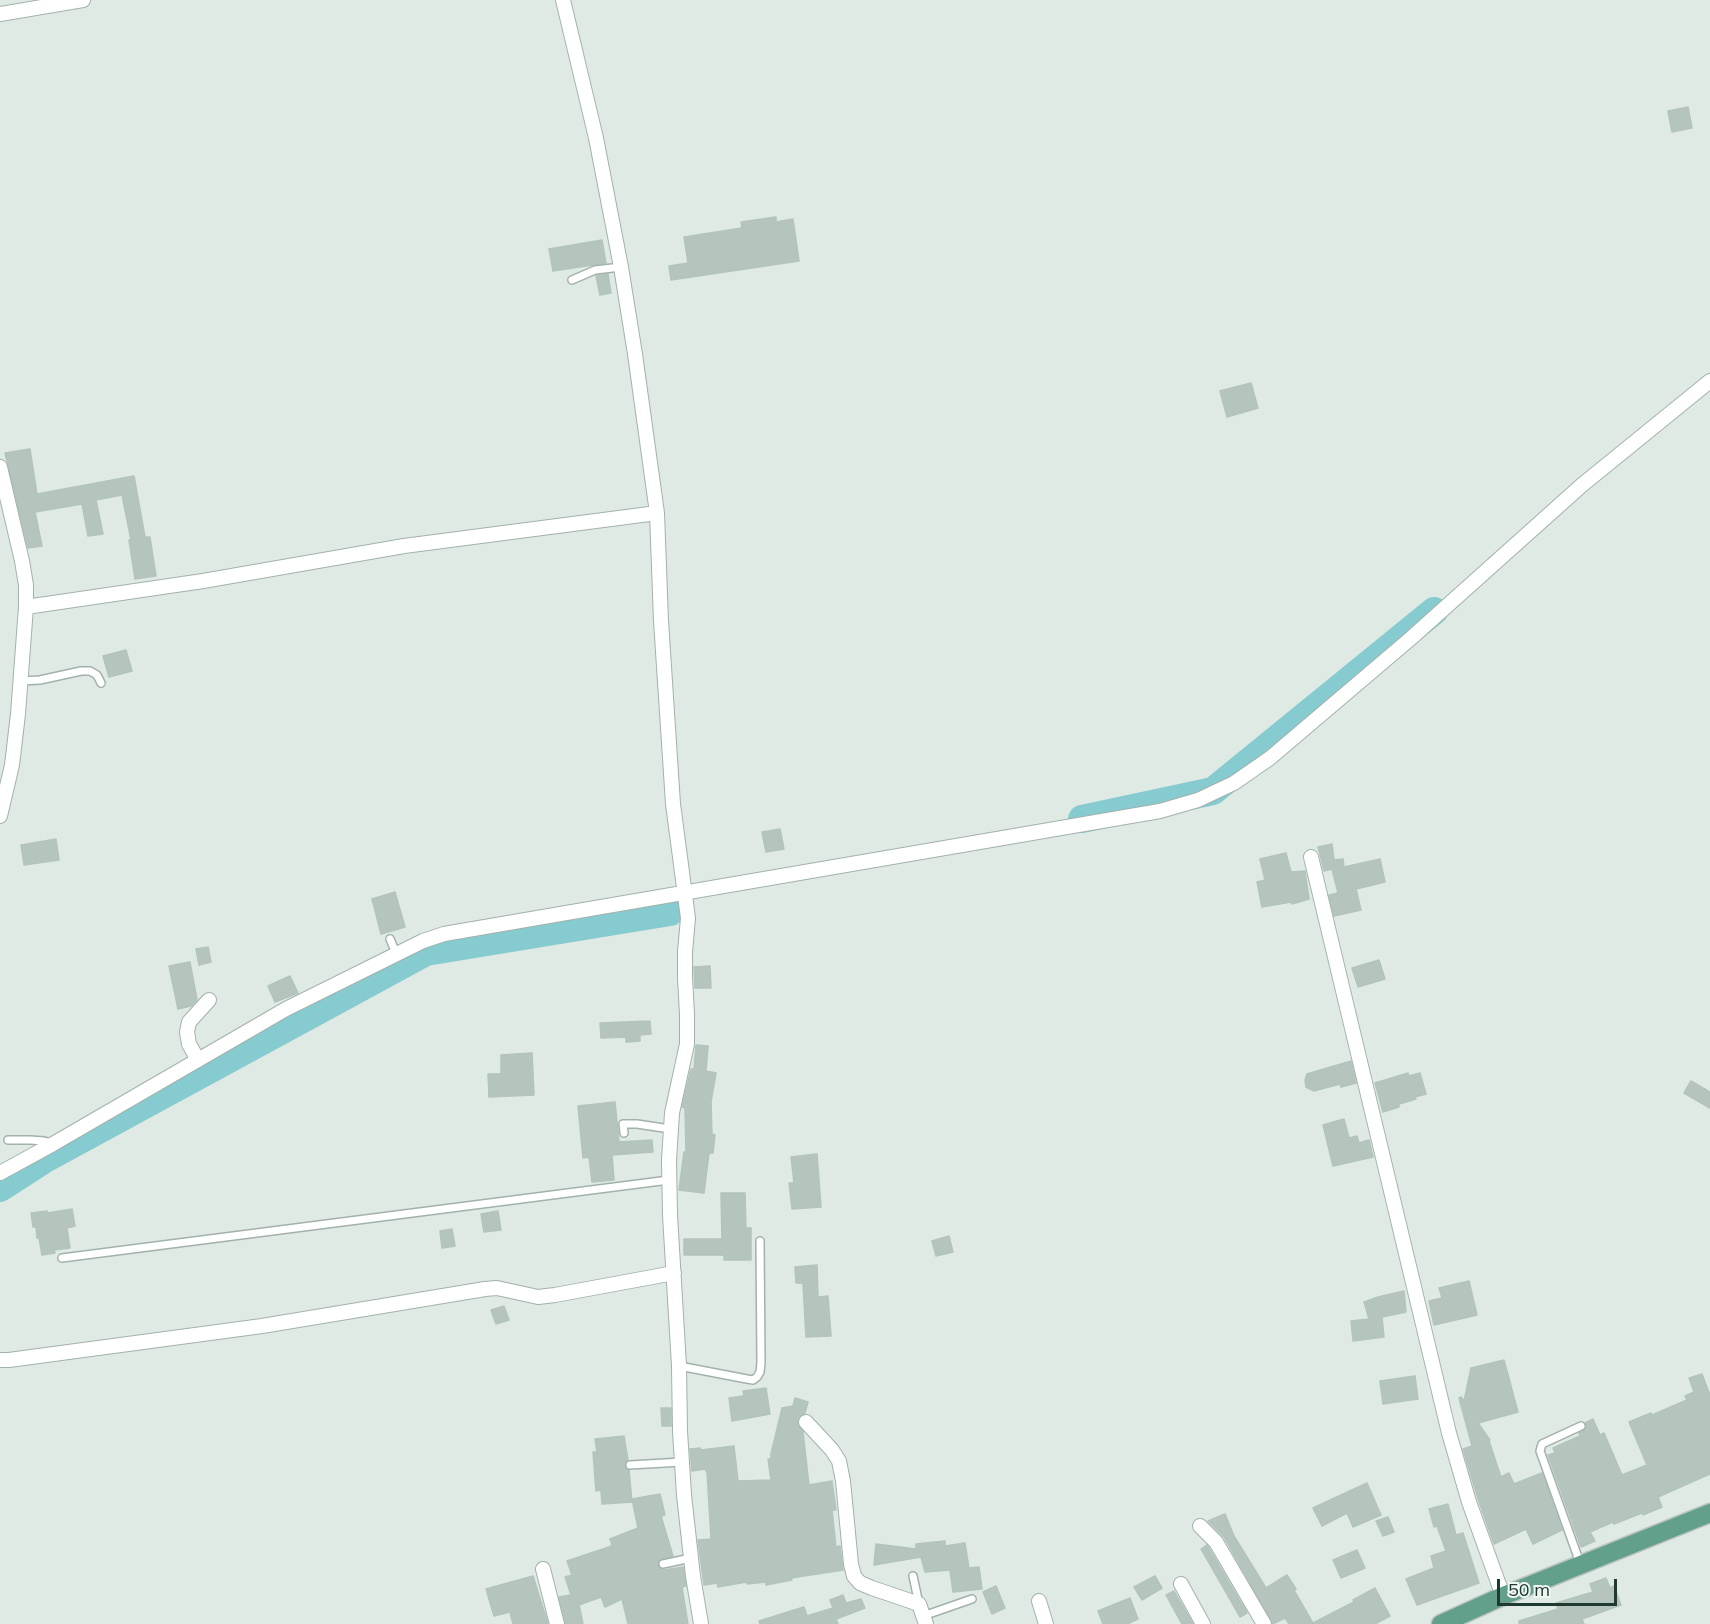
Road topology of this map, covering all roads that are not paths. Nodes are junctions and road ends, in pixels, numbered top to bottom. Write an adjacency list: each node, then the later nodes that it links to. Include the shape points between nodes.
1 (83, 0): 3 (street)
2 (563, 0): 4 (street)
3 (0, 14)
4 (621, 267): 5 (lane, via 595,270); 8 (street)
5 (572, 280)
6 (1710, 381): 14 (street, via 1582,485 1270,758 1234,783 1198,800 1160,811)
7 (0, 467): 9 (street, via 22,561)
8 (657, 513): 9 (street, via 404,546 203,582); 14 (street, via 673,804)
9 (26, 607): 10 (street)
10 (21, 681): 11 (lane, via 90,671); 12 (street, via 12,765)
11 (101, 683)
12 (0, 816)
13 (1311, 857): 42 (street, via 1449,1434)
14 (684, 894): 16 (street, via 444,934); 19 (street, via 688,918 688,1030)
15 (390, 939): 16 (lane)
16 (396, 953): 18 (street, via 286,1009)
17 (209, 1000): 18 (street, via 189,1022 187,1032)
18 (198, 1060): 22 (street)
19 (670, 1129): 20 (lane, via 623,1124); 24 (street)
20 (624, 1133)
21 (8, 1140): 22 (lane)
22 (53, 1144): 23 (street)
23 (0, 1173)
24 (669, 1180): 26 (lane); 27 (street)
25 (760, 1241): 29 (lane, via 761,1363 757,1377 753,1380)
26 (62, 1258)
27 (674, 1273): 28 (street, via 538,1297 485,1289 262,1326); 29 (street)
28 (0, 1360)
29 (679, 1366): 32 (street)
30 (806, 1422): 45 (street, via 839,1461 854,1576 860,1583)
31 (1581, 1426): 38 (lane, via 1542,1444 1540,1451)
32 (682, 1462): 33 (lane); 36 (street)
33 (630, 1465)
34 (1710, 1513): 38 (main road)
35 (1200, 1526): 51 (street, via 1216,1542)
36 (691, 1558): 37 (lane); 48 (street)
37 (663, 1564)
38 (1581, 1565): 42 (main road)
39 (543, 1569): 47 (street)
40 (913, 1576): 45 (lane)
41 (1181, 1584): 50 (street)
42 (1503, 1596): 46 (main road)
43 (972, 1599): 45 (lane)
44 (1039, 1601): 49 (street)
45 (923, 1615)
46 (1451, 1622)
47 (557, 1624)
48 (701, 1624)
49 (1046, 1624)
50 (1203, 1624)
51 (1264, 1624)

